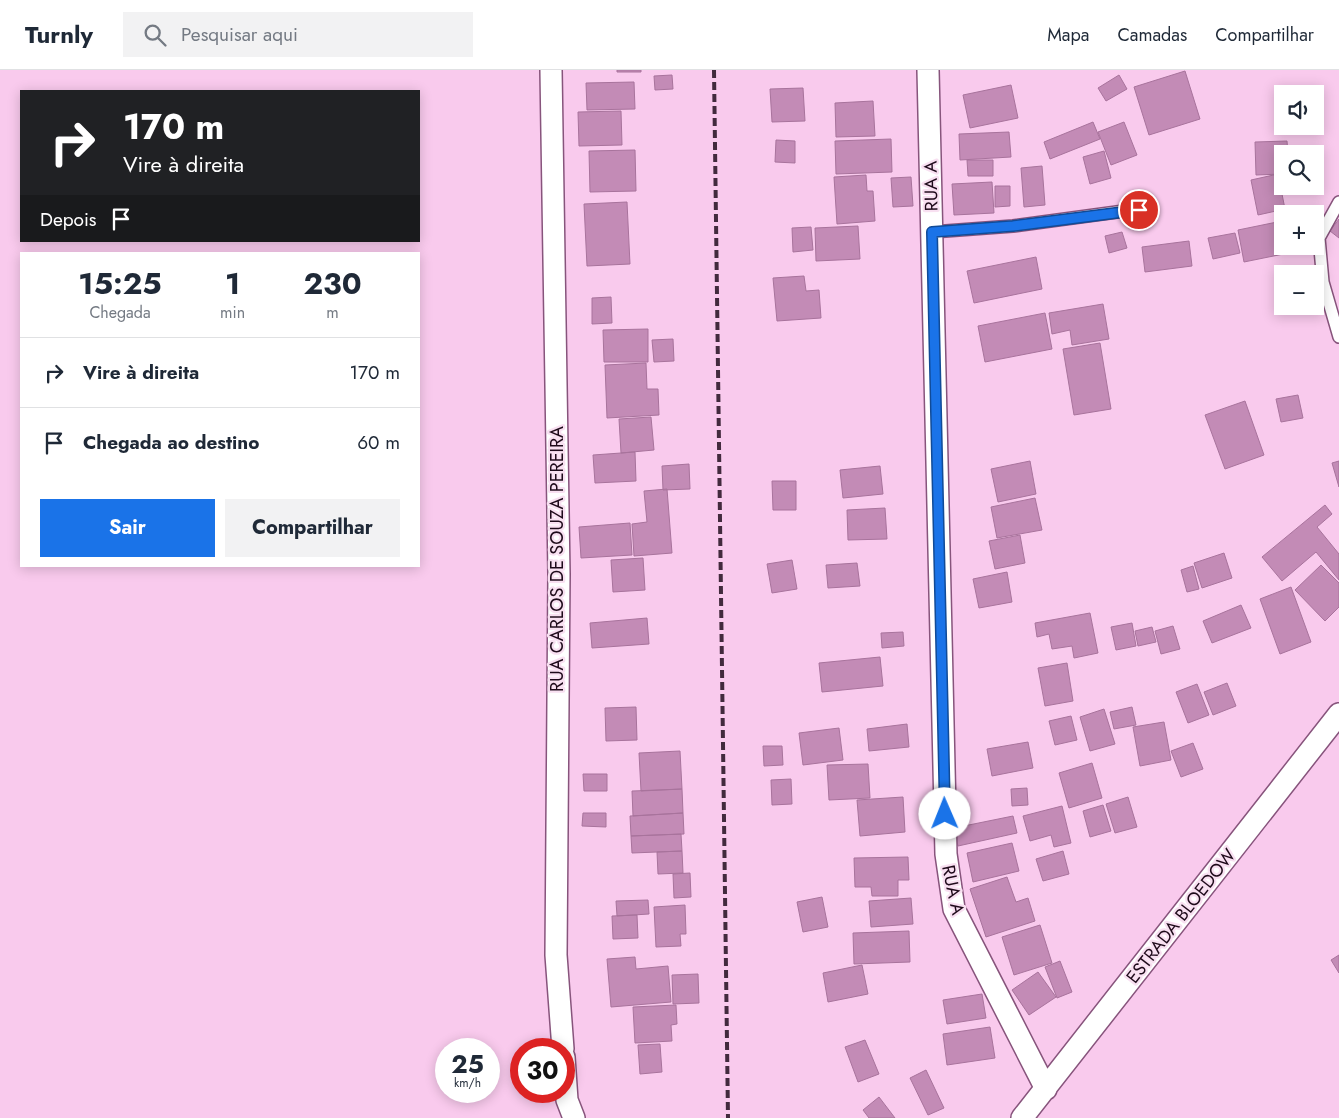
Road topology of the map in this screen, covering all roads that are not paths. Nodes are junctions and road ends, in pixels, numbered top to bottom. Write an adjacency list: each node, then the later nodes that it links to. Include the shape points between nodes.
1 (551, 70): 8 (street, RUA CARLOS DE SOUZA PEREIRA, via 559,574 556,955)
2 (928, 70): 5 (street, RUA A)
3 (1339, 202): 6 (lane, via 1319,238 1323,282)
4 (1139, 210): 5 (lane, via 1013,226)
5 (932, 232): 9 (street, RUA A, via 946,854 954,909)
6 (1339, 337)
7 (1339, 714): 9 (street, ESTRADA BLOEDOW)
8 (562, 1038)
9 (1046, 1089): 12 (street, ESTRADA BLOEDOW)
10 (568, 1103): 11 (street)
11 (574, 1118)
12 (1022, 1118)

